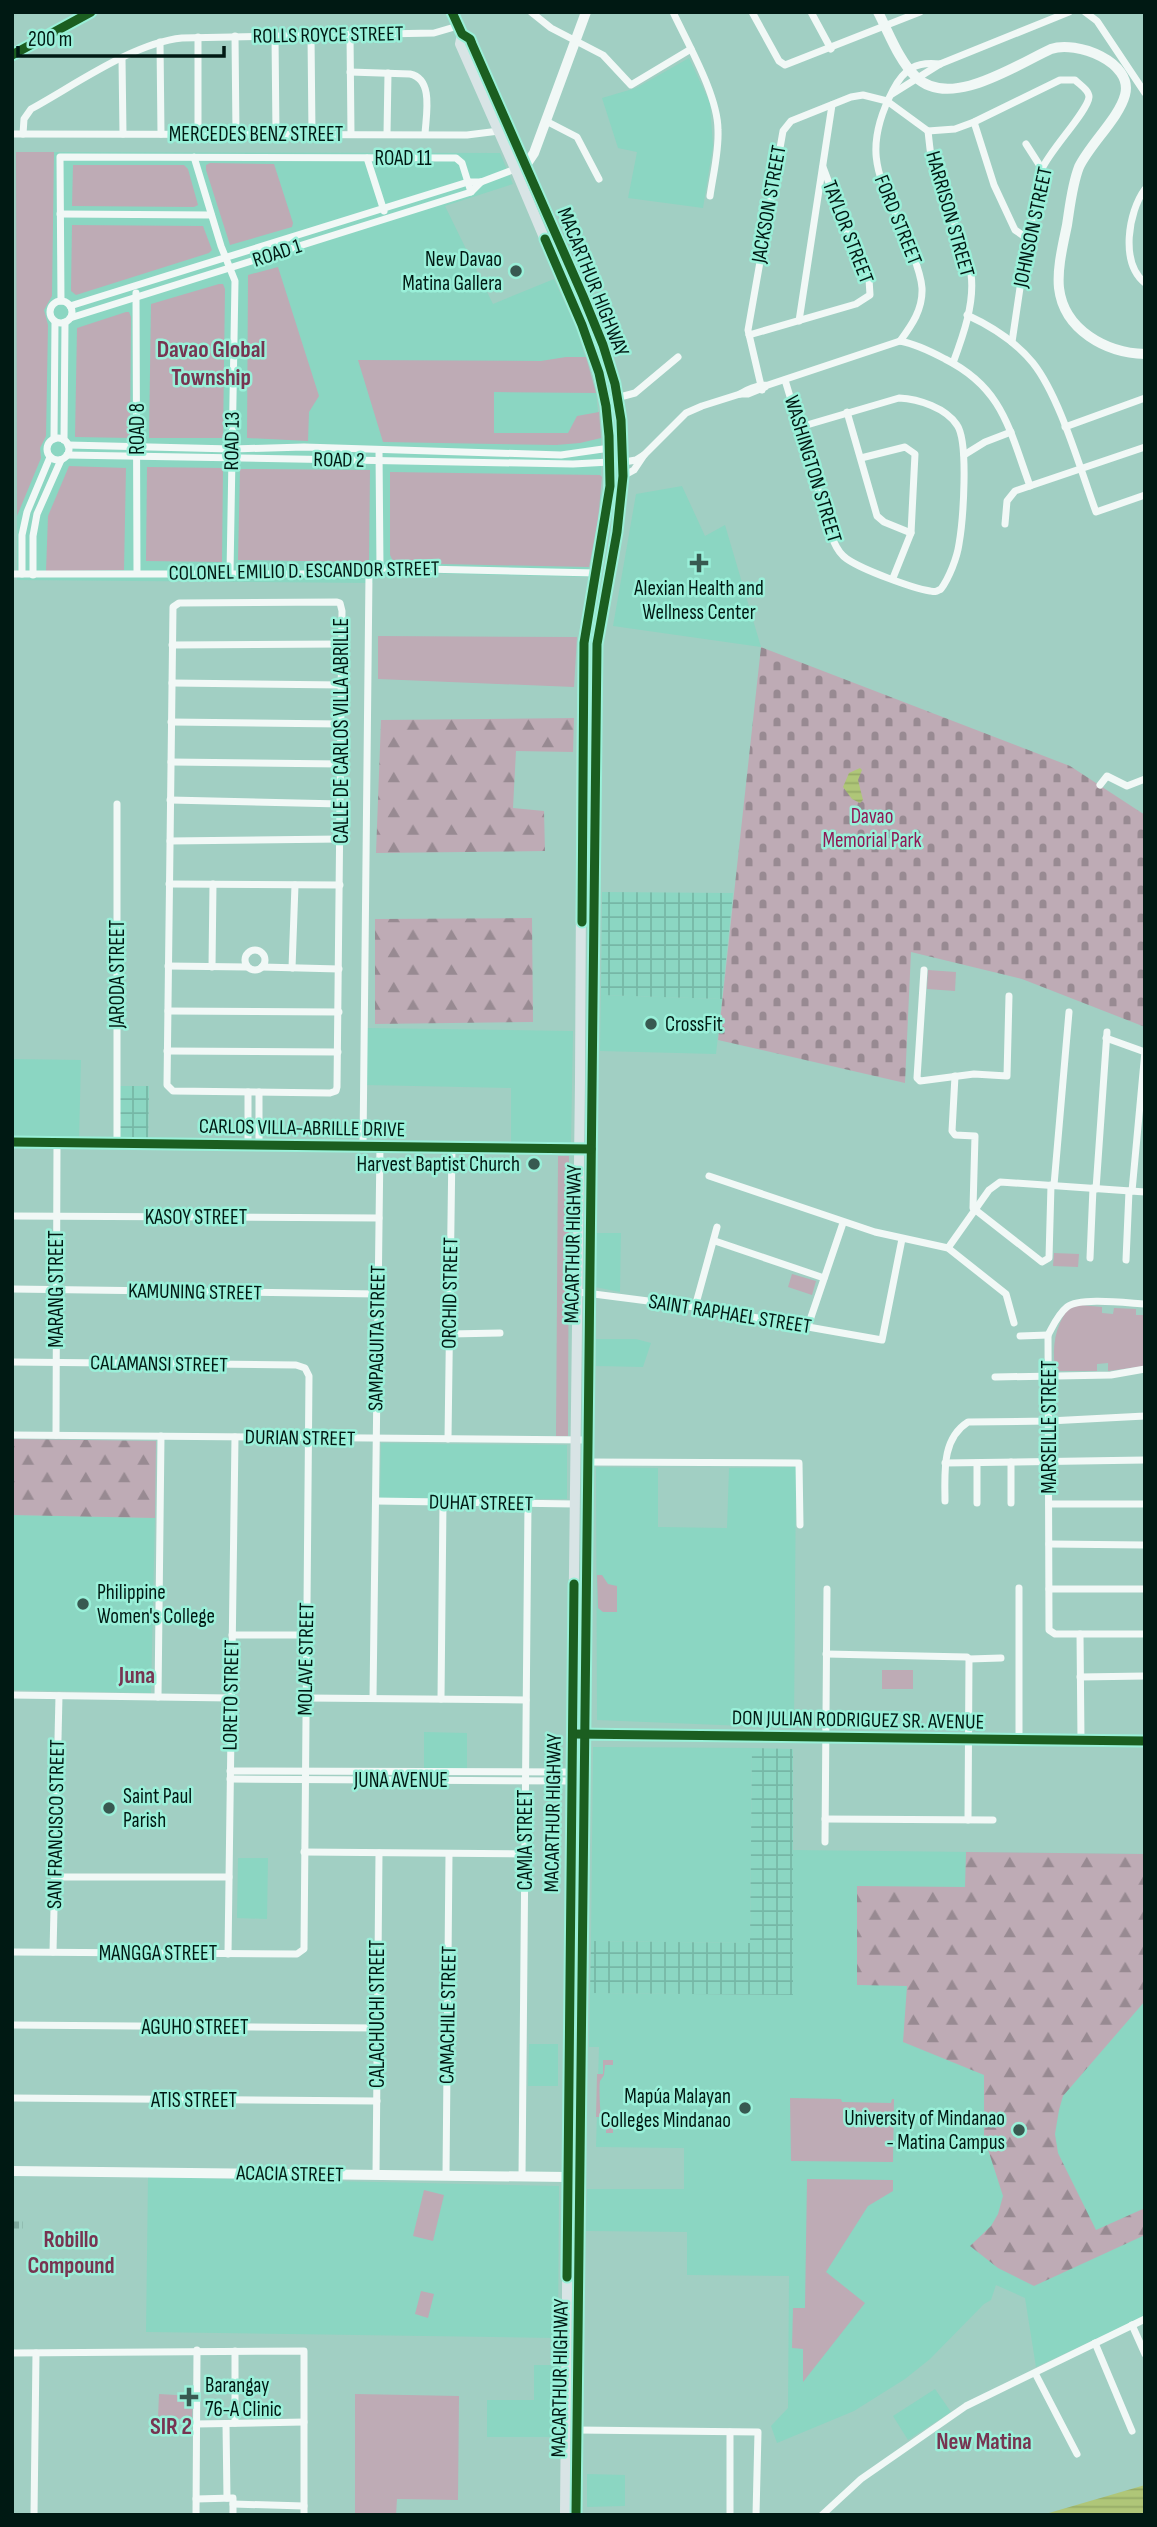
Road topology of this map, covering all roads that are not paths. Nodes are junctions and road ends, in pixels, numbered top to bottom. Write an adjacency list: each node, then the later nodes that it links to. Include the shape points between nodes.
1 (91, 12): 23 (main road)
2 (452, 12): 13 (main road, MACARTHUR HIGHWAY)
3 (531, 12): 19 (street)
4 (586, 12): 19 (street)
5 (673, 12): 21 (street)
6 (752, 12): 22 (street, via 779,61 789,65)
7 (811, 12): 22 (street)
8 (878, 12): 12 (street)
9 (920, 12): 12 (street)
10 (1069, 12): 25 (street)
11 (1085, 12): 30 (street, via 1097,21)
12 (885, 26): 22 (street); 26 (street)
13 (460, 30): 14 (street, ROLLS ROYCE STREET); 35 (main road, MACARTHUR HIGHWAY, via 460,44); 51 (main road, MACARTHUR HIGHWAY, via 470,39)
14 (350, 34): 15 (street, ROLLS ROYCE STREET); 27 (street)
15 (311, 35): 17 (street, ROLLS ROYCE STREET); 44 (street)
16 (235, 36): 17 (street, ROLLS ROYCE STREET); 18 (street, ROLLS ROYCE STREET); 42 (street)
17 (275, 36): 43 (street)
18 (198, 37): 20 (street, ROLLS ROYCE STREET); 41 (street)
19 (575, 40): 21 (street, via 603,55 631,85); 33 (street)
20 (160, 41): 24 (street, ROLLS ROYCE STREET); 40 (street)
21 (691, 49): 59 (street, via 717,117)
22 (831, 49)
23 (12, 55)
24 (122, 59): 38 (street, ROLLS ROYCE STREET, via 31,108); 39 (street)
25 (940, 64): 26 (street); 29 (street)
26 (909, 68): 29 (street); 31 (street, FORD STREET)
27 (350, 72): 28 (street); 45 (street)
28 (388, 73): 46 (street); 47 (street, via 423,80)
29 (917, 78): 31 (street); 87 (street, via 937,88 963,88 1066,46 1093,51 1122,75 1126,87 1122,101 1077,171 1059,287 1064,307 1089,337 1112,348)
30 (1145, 93)
31 (889, 98): 32 (street, JACKSON STREET, via 857,95); 36 (street, HARRISON STREET); 85 (street, FORD STREET, via 877,134 876,163 918,267 922,290 917,317)
32 (832, 105): 52 (street); 84 (street, JACKSON STREET, via 791,121 783,131)
33 (546, 121): 51 (street, via 533,156); 54 (street, via 577,137)
34 (974, 122): 36 (street, JOHNSON STREET); 53 (street, JOHNSON STREET, via 1060,80 1075,80 1087,90 1088,102); 66 (street, via 994,185 1015,230)
35 (499, 131): 47 (street, MERCEDES BENZ STREET); 51 (main road, MACARTHUR HIGHWAY)
36 (928, 131): 80 (street, HARRISON STREET, via 933,168 960,232 971,276)
37 (12, 134): 38 (street, MERCEDES BENZ STREET)
38 (23, 134): 39 (street, MERCEDES BENZ STREET)
39 (123, 134): 40 (street, MERCEDES BENZ STREET)
40 (161, 134): 41 (street, MERCEDES BENZ STREET)
41 (198, 134): 42 (street, MERCEDES BENZ STREET)
42 (236, 134): 43 (street, MERCEDES BENZ STREET)
43 (276, 134): 44 (street, MERCEDES BENZ STREET)
44 (312, 134): 45 (street, MERCEDES BENZ STREET)
45 (351, 134): 46 (street, MERCEDES BENZ STREET)
46 (387, 134): 47 (street, MERCEDES BENZ STREET)
47 (425, 134)
48 (1026, 144): 53 (street)
49 (194, 158): 50 (street, ROAD 11); 63 (street, ROAD 11, via 60,157); 64 (street, ROAD 13)
50 (367, 158): 55 (street, ROAD 11, via 456,158); 61 (street)
51 (520, 166): 56 (street, ROAD 1); 68 (main road, MACARTHUR HIGHWAY); 69 (main road, MACARTHUR HIGHWAY)
52 (823, 167): 82 (street); 82 (street, TAYLOR STREET, via 871,290 862,301)
53 (1042, 169): 66 (street, JOHNSON STREET)
54 (600, 179)
55 (468, 182): 56 (street, ROAD 1); 57 (street, ROAD 11); 60 (street, ROAD 1)
56 (481, 182): 57 (street, ROAD 1)
57 (471, 192): 62 (street, ROAD 1)
58 (1144, 194): 73 (street, via 1131,215 1130,250 1133,268)
59 (710, 196)
60 (417, 197): 61 (street, ROAD 1); 62 (street)
61 (383, 208): 65 (street); 67 (street, ROAD 1)
62 (420, 208): 65 (street, ROAD 1)
63 (60, 214): 64 (street); 77 (street)
64 (211, 215): 71 (street, ROAD 13)
65 (386, 219): 70 (street, ROAD 1)
66 (1028, 239): 86 (street, JOHNSON STREET)
67 (267, 245): 70 (street); 71 (street, ROAD 1)
68 (562, 248): 69 (main road); 75 (main road, MACARTHUR HIGHWAY)
69 (551, 253): 78 (main road, MACARTHUR HIGHWAY)
70 (270, 256): 72 (street, ROAD 1)
71 (226, 258): 72 (street, ROAD 13); 74 (street, ROAD 1)
72 (230, 268): 76 (street, ROAD 1); 106 (street, ROAD 13, via 235,290)
73 (1145, 283)
74 (134, 286): 76 (street, ROAD 8); 79 (street, ROAD 1)
75 (583, 296): 78 (main road); 93 (main road, MACARTHUR HIGHWAY)
76 (137, 297): 81 (street, ROAD 1); 101 (street, ROAD 8)
77 (61, 301): 79 (street); 83 (street, via 50,311)
78 (572, 301): 94 (main road, MACARTHUR HIGHWAY)
79 (70, 306): 81 (street)
80 (967, 315): 86 (street); 89 (street, HARRISON STREET)
81 (68, 320): 83 (street); 100 (street)
82 (799, 321): 84 (street, TAYLOR STREET)
83 (55, 322): 99 (street)
84 (749, 335): 91 (street, JACKSON STREET)
85 (900, 341): 89 (street); 90 (street)
86 (1012, 342): 97 (street, via 1039,372)
87 (1145, 354)
88 (678, 357): 93 (street, via 642,388)
89 (953, 363): 98 (street, via 993,395)
90 (785, 380): 91 (street); 96 (street, WASHINGTON STREET)
91 (763, 387): 108 (street, via 686,413)
92 (1145, 398): 97 (street)
93 (618, 399): 94 (street); 117 (main road, MACARTHUR HIGHWAY)
94 (605, 401): 104 (main road, MACARTHUR HIGHWAY)
95 (847, 412): 96 (street); 109 (street, via 892,398 916,401 943,411 957,424); 113 (street)
96 (800, 427): 133 (street, WASHINGTON STREET, via 838,550 850,562)
97 (1065, 427): 119 (street)
98 (1011, 432): 109 (street); 121 (street)
99 (54, 439): 100 (street); 111 (street, via 47,449)
100 (66, 443): 101 (street, ROAD 2); 112 (street)
101 (137, 447): 106 (street, ROAD 2); 110 (street, ROAD 8)
102 (304, 447): 105 (street, ROAD 2); 106 (street, ROAD 2); 114 (street)
103 (1145, 447): 119 (street)
104 (610, 448): 107 (street, ROAD 2, via 561,455); 116 (main road, MACARTHUR HIGHWAY)
105 (379, 450): 107 (street, ROAD 2); 115 (street)
106 (232, 453): 110 (street, ROAD 2); 114 (street, ROAD 2); 127 (street, ROAD 13)
107 (488, 454): 118 (street)
108 (644, 455): 117 (street); 120 (street, via 634,471)
109 (964, 455): 133 (street, WASHINGTON STREET, via 959,543 943,586 933,592)
110 (137, 456): 112 (street, ROAD 2); 126 (street, ROAD 8)
111 (50, 457): 112 (street); 130 (street, via 24,524)
112 (64, 458): 131 (street, via 37,514)
113 (860, 458): 124 (street, via 877,516); 124 (street, via 899,447 914,451)
114 (304, 459): 115 (street, ROAD 2)
115 (379, 461): 118 (street, ROAD 2); 125 (street)
116 (610, 462): 118 (street, ROAD 2); 128 (main road, MACARTHUR HIGHWAY)
117 (624, 462): 120 (main road, MACARTHUR HIGHWAY)
118 (488, 463)
119 (1080, 469): 121 (street); 122 (street, via 1096,512)
120 (623, 477): 145 (main road, MACARTHUR HIGHWAY, via 597,644)
121 (1030, 485): 123 (street, via 1008,498)
122 (1145, 495)
123 (1005, 524)
124 (911, 533): 133 (street)
125 (380, 568): 128 (street, COLONEL EMILIO D. ESCANDOR STREET); 132 (street, COLONEL EMILIO D. ESCANDOR STREET)
126 (137, 573): 127 (street, COLONEL EMILIO D. ESCANDOR STREET); 131 (street, COLONEL EMILIO D. ESCANDOR STREET)
127 (230, 573): 132 (street, COLONEL EMILIO D. ESCANDOR STREET)
128 (596, 573): 144 (main road, MACARTHUR HIGHWAY, via 584,643)
129 (12, 574): 130 (street, COLONEL EMILIO D. ESCANDOR STREET)
130 (22, 574): 131 (street, COLONEL EMILIO D. ESCANDOR STREET)
131 (33, 575)
132 (369, 575): 181 (street)
133 (893, 578)
134 (172, 645): 135 (street); 135 (street, CALLE DE CARLOS VILLA ABRILLE, via 176,603 337,602 342,607); 136 (street, CALLE DE CARLOS VILLA ABRILLE)
135 (342, 645): 137 (street, CALLE DE CARLOS VILLA ABRILLE)
136 (172, 683): 137 (street); 138 (street, CALLE DE CARLOS VILLA ABRILLE)
137 (342, 685): 139 (street, CALLE DE CARLOS VILLA ABRILLE)
138 (171, 722): 139 (street); 140 (street, CALLE DE CARLOS VILLA ABRILLE)
139 (341, 724): 141 (street, CALLE DE CARLOS VILLA ABRILLE)
140 (171, 762): 141 (street); 146 (street, CALLE DE CARLOS VILLA ABRILLE)
141 (341, 764): 148 (street, CALLE DE CARLOS VILLA ABRILLE)
142 (1145, 779): 143 (street, via 1127,786 1107,776)
143 (1100, 785)
144 (583, 795): 145 (main road); 155 (main road, MACARTHUR HIGHWAY)
145 (596, 795): 155 (main road, MACARTHUR HIGHWAY)
146 (170, 800): 148 (street); 150 (street, CALLE DE CARLOS VILLA ABRILLE)
147 (117, 804): 179 (street, JARODA STREET)
148 (341, 804): 149 (street, CALLE DE CARLOS VILLA ABRILLE)
149 (340, 839): 150 (street); 154 (street, CALLE DE CARLOS VILLA ABRILLE)
150 (170, 841): 151 (street, CALLE DE CARLOS VILLA ABRILLE)
151 (169, 884): 152 (street); 156 (street, CALLE DE CARLOS VILLA ABRILLE)
152 (213, 884): 153 (street); 157 (street)
153 (295, 885): 154 (street); 160 (street)
154 (340, 885): 161 (street, CALLE DE CARLOS VILLA ABRILLE)
155 (588, 949): 167 (main road, MACARTHUR HIGHWAY); 168 (main road, MACARTHUR HIGHWAY)
156 (169, 966): 157 (street); 164 (street, CALLE DE CARLOS VILLA ABRILLE)
157 (212, 967): 158 (street)
158 (247, 967): 159 (street); 159 (street, via 246,956 256,950 263,955)
159 (262, 967): 160 (street)
160 (292, 968): 161 (street)
161 (339, 969): 165 (street, CALLE DE CARLOS VILLA ABRILLE)
162 (925, 970): 172 (street, via 918,1079)
163 (1009, 996): 172 (street, via 1007,1076)
164 (168, 1011): 165 (street); 169 (street, CALLE DE CARLOS VILLA ABRILLE)
165 (339, 1012): 171 (street, CALLE DE CARLOS VILLA ABRILLE)
166 (1069, 1012): 186 (street)
167 (581, 1035): 168 (main road); 184 (main road, MACARTHUR HIGHWAY)
168 (593, 1035): 184 (main road, MACARTHUR HIGHWAY)
169 (167, 1051): 171 (street); 173 (street, CALLE DE CARLOS VILLA ABRILLE, via 171,1091)
170 (1145, 1051): 187 (street, via 1106,1035); 188 (street)
171 (338, 1052): 174 (street, CALLE DE CARLOS VILLA ABRILLE, via 336,1091)
172 (955, 1076): 190 (street, via 952,1132 975,1136)
173 (248, 1092): 174 (street, CALLE DE CARLOS VILLA ABRILLE); 175 (street)
174 (259, 1092): 176 (street)
175 (248, 1121): 176 (street); 180 (street)
176 (258, 1121): 180 (street)
177 (12, 1142): 178 (street, CARLOS VILLA-ABRILLE DRIVE)
178 (57, 1142): 179 (street, CARLOS VILLA-ABRILLE DRIVE); 192 (street, MARANG STREET)
179 (117, 1143): 180 (street, CARLOS VILLA-ABRILLE DRIVE)
180 (253, 1145): 181 (street, CARLOS VILLA-ABRILLE DRIVE)
181 (363, 1146): 182 (street, CARLOS VILLA-ABRILLE DRIVE)
182 (380, 1146): 183 (street, CARLOS VILLA-ABRILLE DRIVE); 193 (street, SAMPAGUITA STREET)
183 (452, 1147): 184 (street, CARLOS VILLA-ABRILLE DRIVE); 211 (street, ORCHID STREET)
184 (585, 1149): 204 (main road, MACARTHUR HIGHWAY)
185 (709, 1176): 194 (street)
186 (1053, 1185): 187 (street); 190 (street, via 1000,1182); 190 (street, via 1046,1262 1037,1260)
187 (1094, 1188): 188 (street); 199 (street)
188 (1130, 1191): 189 (street); 200 (street)
189 (1145, 1192)
190 (975, 1210): 198 (street)
191 (12, 1216): 192 (street, KASOY STREET)
192 (57, 1217): 193 (street, KASOY STREET); 203 (street, MARANG STREET)
193 (379, 1218): 205 (street, SAMPAGUITA STREET)
194 (843, 1223): 196 (street); 201 (street)
195 (717, 1227): 197 (street)
196 (902, 1238): 198 (street); 209 (street, SAINT RAPHAEL STREET, via 882,1340)
197 (715, 1241): 201 (street); 207 (street)
198 (947, 1248): 208 (street, via 1006,1294)
199 (1090, 1258)
200 (1126, 1260)
201 (824, 1278): 209 (street)
202 (12, 1289): 203 (street, KAMUNING STREET)
203 (56, 1290): 205 (street, KAMUNING STREET); 215 (street, MARANG STREET)
204 (584, 1292): 207 (street, SAINT RAPHAEL STREET); 229 (main road, MACARTHUR HIGHWAY)
205 (378, 1294): 227 (street, SAMPAGUITA STREET)
206 (1145, 1304): 212 (street, MARSEILLE STREET, via 1070,1305)
207 (695, 1307): 209 (street, SAINT RAPHAEL STREET)
208 (1014, 1323)
209 (808, 1326)
210 (500, 1333): 211 (street)
211 (450, 1334): 228 (street, ORCHID STREET)
212 (1048, 1335): 213 (street); 218 (street, MARSEILLE STREET)
213 (1020, 1336)
214 (12, 1362): 215 (street, CALAMANSI STREET)
215 (56, 1363): 216 (street, CALAMANSI STREET); 223 (street, MARANG STREET)
216 (304, 1368): 226 (street, MOLAVE STREET, via 309,1376)
217 (1145, 1369): 218 (street, via 1111,1375)
218 (1049, 1376): 219 (street); 221 (street, MARSEILLE STREET)
219 (995, 1377)
220 (1145, 1416): 221 (street)
221 (1049, 1421): 233 (street, MARSEILLE STREET); 234 (street, via 964,1424)
222 (12, 1435): 223 (street, DURIAN STREET)
223 (55, 1435): 224 (street, DURIAN STREET)
224 (161, 1436): 225 (street, DURIAN STREET); 263 (street)
225 (235, 1437): 226 (street, DURIAN STREET); 255 (street, LORETO STREET)
226 (309, 1438): 227 (street, DURIAN STREET); 252 (street, MOLAVE STREET)
227 (376, 1438): 228 (street, DURIAN STREET); 236 (street, SAMPAGUITA STREET)
228 (448, 1439): 229 (street, DURIAN STREET)
229 (582, 1440): 231 (main road, MACARTHUR HIGHWAY); 242 (main road, MACARTHUR HIGHWAY)
230 (1145, 1460): 233 (street)
231 (587, 1462): 242 (main road, MACARTHUR HIGHWAY); 245 (street, via 799,1464)
232 (1011, 1462): 233 (street); 235 (street); 241 (street)
233 (1049, 1462): 243 (street, MARSEILLE STREET)
234 (945, 1463): 235 (street); 238 (street)
235 (977, 1463): 240 (street)
236 (376, 1501): 237 (street, DUHAT STREET); 266 (street, SAMPAGUITA STREET)
237 (443, 1502): 239 (street, DUHAT STREET); 267 (street)
238 (945, 1502)
239 (528, 1503): 242 (street, DUHAT STREET); 268 (street, CAMIA STREET)
240 (977, 1503)
241 (1011, 1503)
242 (581, 1504): 269 (main road, MACARTHUR HIGHWAY); 270 (main road, MACARTHUR HIGHWAY)
243 (1049, 1504): 244 (street); 246 (street, MARSEILLE STREET)
244 (1145, 1504)
245 (800, 1525)
246 (1049, 1544): 247 (street); 249 (street, MARSEILLE STREET)
247 (1145, 1545)
248 (1019, 1588): 273 (street)
249 (1049, 1589): 250 (street); 253 (street, MARSEILLE STREET, via 1050,1633)
250 (1145, 1589)
251 (827, 1590): 256 (street)
252 (307, 1634): 255 (street); 265 (street, MOLAVE STREET)
253 (1080, 1634): 254 (street); 260 (street)
254 (1145, 1634)
255 (232, 1635): 264 (street, LORETO STREET)
256 (826, 1654): 257 (street); 271 (street)
257 (968, 1658): 258 (street); 272 (street)
258 (1001, 1658)
259 (1145, 1675): 260 (street)
260 (1080, 1677): 274 (street)
261 (12, 1695): 262 (street)
262 (59, 1696): 263 (street); 291 (street, SAN FRANCISCO STREET)
263 (158, 1697): 264 (street)
264 (231, 1698): 278 (street, LORETO STREET)
265 (306, 1698): 266 (street); 279 (street, MOLAVE STREET)
266 (373, 1698): 267 (street)
267 (441, 1699): 268 (street)
268 (526, 1700): 277 (street, CAMIA STREET)
269 (572, 1734): 270 (main road, DON JULIAN RODRIGUEZ SR. AVENUE); 280 (main road, MACARTHUR HIGHWAY)
270 (585, 1734): 271 (main road, DON JULIAN RODRIGUEZ SR. AVENUE); 298 (main road, MACARTHUR HIGHWAY)
271 (826, 1737): 272 (main road, DON JULIAN RODRIGUEZ SR. AVENUE); 283 (street)
272 (969, 1739): 273 (main road, DON JULIAN RODRIGUEZ SR. AVENUE); 284 (street)
273 (1019, 1739): 274 (main road, DON JULIAN RODRIGUEZ SR. AVENUE)
274 (1081, 1740): 275 (main road, DON JULIAN RODRIGUEZ SR. AVENUE)
275 (1145, 1741)
276 (393, 1771): 277 (street, JUNA AVENUE); 279 (street, JUNA AVENUE); 281 (street)
277 (525, 1772): 280 (street, JUNA AVENUE); 282 (street, CAMIA STREET)
278 (230, 1775): 279 (street, JUNA AVENUE); 292 (street, LORETO STREET)
279 (305, 1775): 281 (street, JUNA AVENUE); 287 (street, MOLAVE STREET)
280 (571, 1777): 282 (street, JUNA AVENUE); 297 (main road, MACARTHUR HIGHWAY)
281 (393, 1780): 282 (street, JUNA AVENUE)
282 (525, 1781): 290 (street, CAMIA STREET)
283 (825, 1819): 284 (street); 286 (street)
284 (968, 1820): 285 (street)
285 (993, 1820)
286 (825, 1842)
287 (304, 1852): 288 (street); 295 (street, MOLAVE STREET)
288 (379, 1853): 289 (street); 300 (street, CALACHUCHI STREET)
289 (449, 1854): 290 (street); 307 (street, CAMACHILE STREET)
290 (525, 1854): 308 (street, CAMIA STREET)
291 (55, 1877): 292 (street); 294 (street, SAN FRANCISCO STREET)
292 (229, 1877): 296 (street, LORETO STREET)
293 (12, 1952): 294 (street, MANGGA STREET)
294 (53, 1952): 296 (street, MANGGA STREET)
295 (303, 1952): 296 (street, MANGGA STREET)
296 (228, 1954)
297 (569, 1986): 298 (main road); 301 (main road, MACARTHUR HIGHWAY)
298 (583, 1986): 302 (main road, MACARTHUR HIGHWAY)
299 (12, 2025): 300 (street, AGUHO STREET)
300 (377, 2028): 304 (street, CALACHUCHI STREET)
301 (569, 2040): 302 (main road); 309 (main road, MACARTHUR HIGHWAY)
302 (582, 2040): 322 (main road, MACARTHUR HIGHWAY)
303 (12, 2098): 304 (street, ATIS STREET)
304 (377, 2101): 306 (street, CALACHUCHI STREET)
305 (12, 2171): 306 (street, ACACIA STREET)
306 (376, 2175): 307 (street, ACACIA STREET)
307 (446, 2175): 308 (street, ACACIA STREET)
308 (522, 2177): 309 (street, ACACIA STREET)
309 (567, 2177): 332 (main road, MACARTHUR HIGHWAY)
310 (1145, 2319): 311 (street)
311 (1132, 2325): 312 (street); 317 (street)
312 (1095, 2343): 318 (street); 323 (street)
313 (197, 2350): 314 (street); 316 (street); 321 (street)
314 (235, 2351): 319 (street); 320 (street, via 304,2351)
315 (12, 2353): 316 (street)
316 (36, 2353): 329 (street)
317 (1145, 2354)
318 (1035, 2373): 325 (street); 336 (street, via 983,2396 933,2427 861,2479)
319 (230, 2423): 320 (street); 321 (street); 327 (street)
320 (304, 2423): 328 (street)
321 (196, 2424): 326 (street)
322 (577, 2430): 324 (street); 333 (main road, MACARTHUR HIGHWAY)
323 (1132, 2431)
324 (730, 2432): 334 (street); 335 (street, via 758,2432)
325 (1077, 2454)
326 (196, 2499): 327 (street); 330 (street)
327 (231, 2500): 328 (street); 331 (street)
328 (304, 2510)
329 (34, 2515)
330 (196, 2515)
331 (233, 2515)
332 (565, 2515)
333 (576, 2515)
334 (730, 2515)
335 (756, 2515)
336 (822, 2515)

